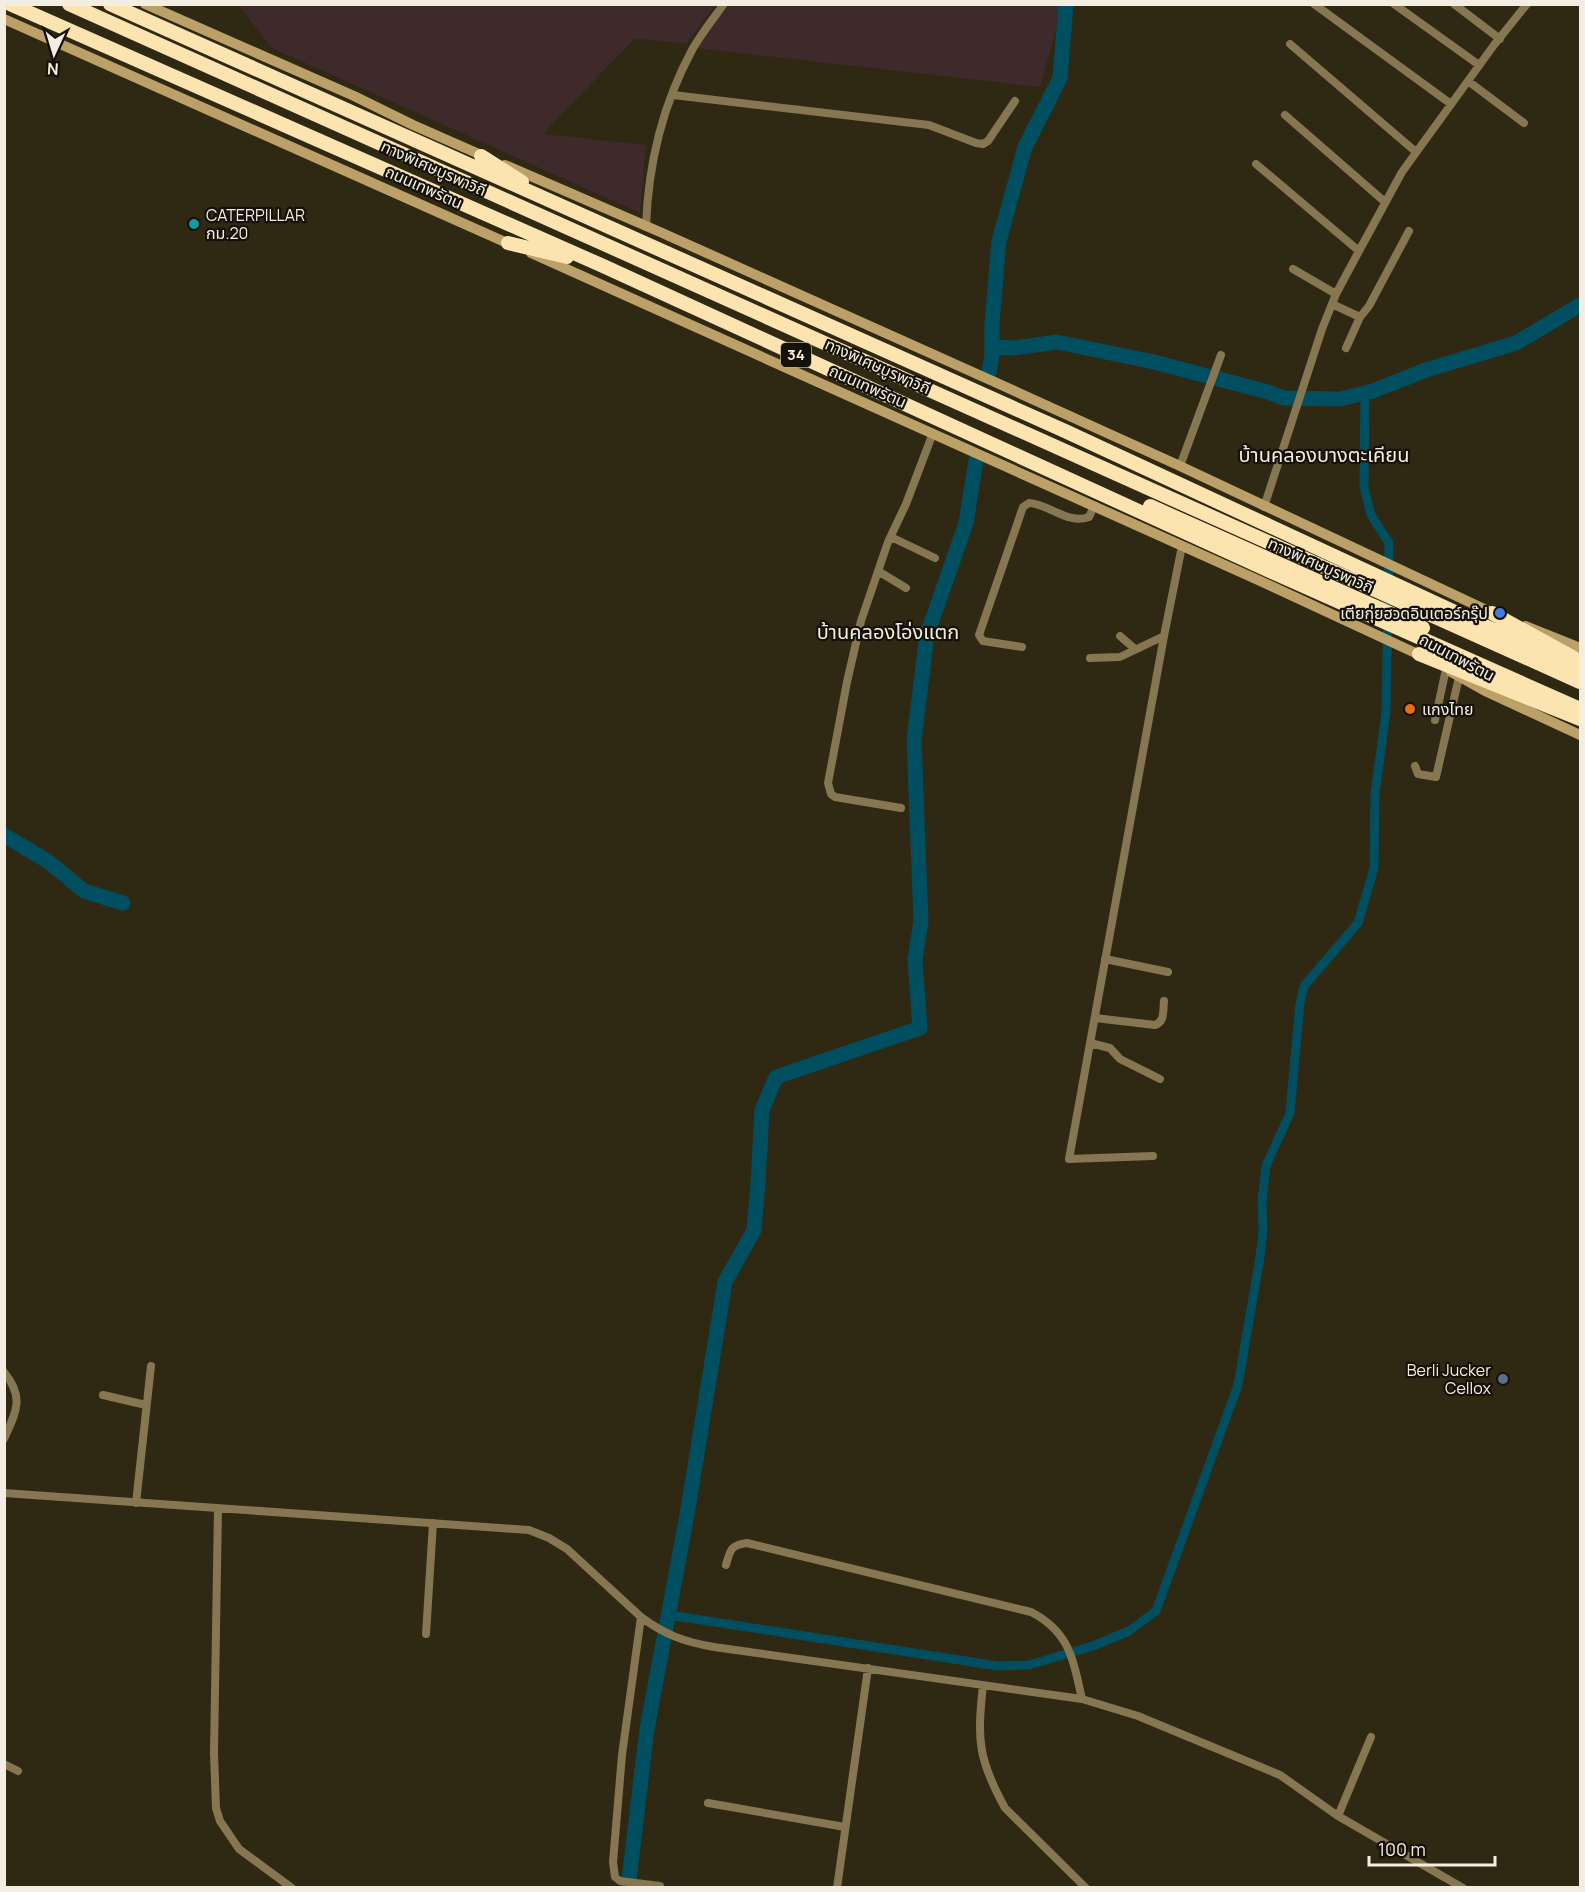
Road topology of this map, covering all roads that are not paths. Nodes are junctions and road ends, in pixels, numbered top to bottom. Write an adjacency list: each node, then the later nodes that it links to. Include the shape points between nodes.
1 (10, 4): 32 (highway, ถนนเทพรัตน / 34)
2 (30, 4): 61 (highway, ทางพิเศษบูรพาวิถี)
3 (69, 4): 60 (highway, ทางพิเศษบูรพาวิถี)
4 (110, 4): 27 (highway, 34)
5 (145, 4): 24 (main road)
6 (724, 4): 18 (street, via 692,49)
7 (1314, 4): 20 (street)
8 (1394, 4): 16 (street)
9 (1455, 4): 14 (street)
10 (1527, 4): 14 (street)
11 (4, 12): 13 (main road)
12 (4, 19): 13 (main road, ถนนเทพรัตน / 34)
13 (38, 33): 30 (main road, ถนนเทพรัตน / 34)
14 (1500, 39): 16 (street)
15 (1290, 44): 23 (street)
16 (1479, 65): 17 (street)
17 (1468, 81): 20 (street); 22 (street)
18 (673, 95): 19 (street, via 929,126 983,144); 28 (street, via 656,143)
19 (1015, 101)
20 (1451, 104): 23 (street)
21 (1285, 115): 26 (street)
22 (1524, 123)
23 (1416, 152): 26 (street)
24 (481, 156): 27 (highway); 28 (main road)
25 (1256, 164): 31 (street)
26 (1385, 202): 31 (street)
27 (567, 210): 58 (highway, 34, via 1065,431)
28 (646, 227): 40 (main road)
29 (1409, 231): 36 (street)
30 (508, 243): 32 (highway); 39 (main road, ถนนเทพรัตน / 34)
31 (1359, 251): 34 (street)
32 (601, 265): 62 (highway, ถนนเทพรัตน / 34)
33 (1293, 269): 34 (street)
34 (1336, 294): 35 (street)
35 (1332, 304): 36 (street); 42 (street)
36 (1360, 317): 37 (street)
37 (1346, 348)
38 (1221, 355): 40 (street)
39 (933, 433): 41 (main road, ถนนเทพรัตน / 34); 43 (street)
40 (1180, 466): 42 (main road)
41 (1094, 506): 44 (main road, ถนนเทพรัตน / 34); 51 (street, via 1089,517 1080,519 1036,504 1023,507 978,635 983,640)
42 (1264, 507): 48 (main road)
43 (891, 537): 45 (street); 46 (street)
44 (1182, 546): 50 (street); 54 (main road, ถนนเทพรัตน / 34)
45 (935, 558)
46 (878, 571): 47 (street); 67 (street, via 849,671 829,790 835,797)
47 (906, 588)
48 (1492, 613): 52 (main road); 56 (highway)
49 (1120, 636): 53 (street)
50 (1164, 636): 53 (street); 68 (street)
51 (1022, 647)
52 (1581, 648)
53 (1135, 649): 55 (street, via 1113,658)
54 (1419, 654): 57 (main road, ถนนเทพรัตน / 34); 63 (highway)
55 (1090, 658)
56 (1581, 661)
57 (1446, 669): 59 (main road, ถนนเทพรัตน / 34); 64 (street)
58 (1581, 670)
59 (1459, 677): 65 (main road, ถนนเทพรัตน / 34); 66 (street, via 1436,777 1418,774)
60 (1581, 682)
61 (1581, 699)
62 (1581, 709)
63 (1581, 719)
64 (1435, 720)
65 (1581, 735)
66 (1415, 766)
67 (901, 808)
68 (1105, 959): 69 (street); 71 (street)
69 (1168, 972)
70 (1164, 1001): 71 (street, via 1161,1021 1155,1025)
71 (1095, 1018): 72 (street)
72 (1090, 1043): 73 (street, via 1110,1048 1120,1059); 74 (street, via 1069,1159)
73 (1160, 1079)
74 (1153, 1156)
75 (151, 1366): 78 (street)
76 (4, 1372): 79 (street, via 14,1383 18,1400)
77 (104, 1395): 78 (street)
78 (146, 1405): 81 (street)
79 (4, 1440)
80 (4, 1494): 81 (street)
81 (136, 1503): 82 (street)
82 (218, 1508): 83 (street); 96 (street, via 216,1808 239,1849)
83 (433, 1524): 85 (street, via 529,1530 549,1538 567,1549); 86 (street)
84 (726, 1565): 89 (street, via 730,1550 747,1543 1031,1612 1046,1620 1069,1648)
85 (641, 1617): 87 (street, via 682,1641); 97 (street, via 622,1755 613,1862 615,1877 620,1881)
86 (426, 1634)
87 (867, 1668): 88 (street); 95 (street)
88 (983, 1685): 89 (street); 99 (street, via 979,1736 988,1774 1005,1808)
89 (1082, 1699): 94 (street, via 1138,1716 1280,1775)
90 (1371, 1737): 94 (street)
91 (4, 1764): 92 (street)
92 (18, 1771)
93 (708, 1803): 95 (street)
94 (1338, 1816): 100 (street)
95 (844, 1827): 98 (street)
96 (292, 1887)
97 (660, 1887)
98 (837, 1887)
99 (1086, 1887)
100 (1463, 1887)

